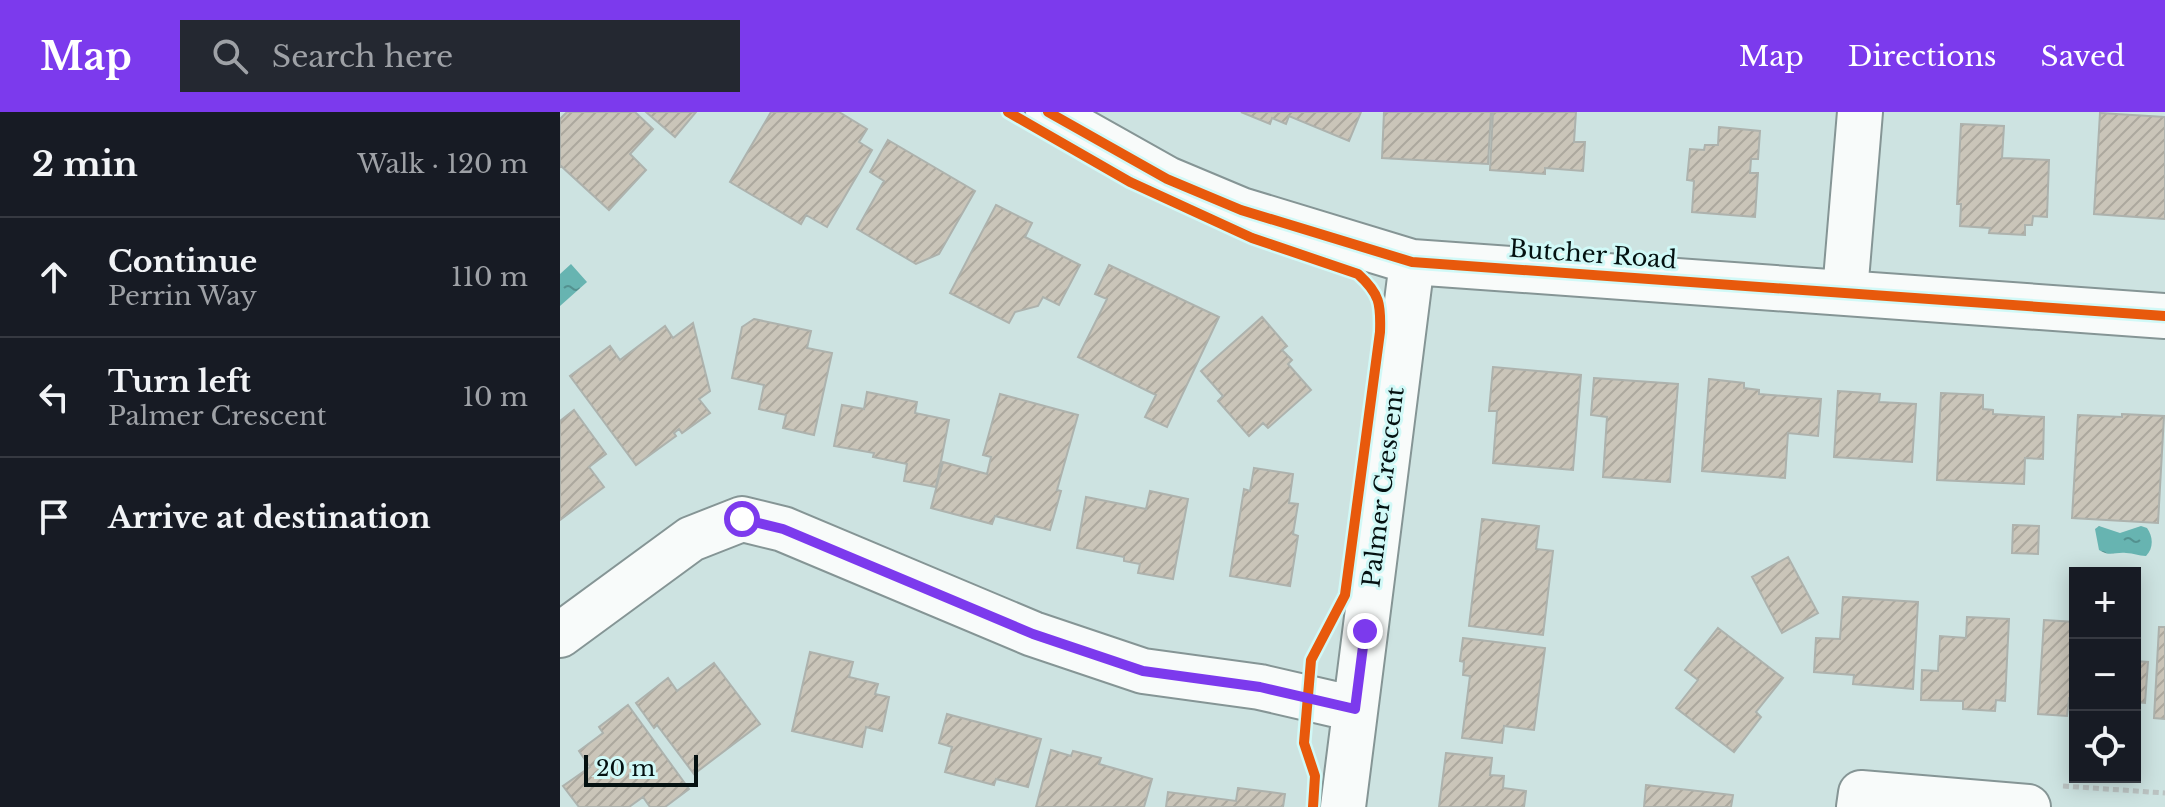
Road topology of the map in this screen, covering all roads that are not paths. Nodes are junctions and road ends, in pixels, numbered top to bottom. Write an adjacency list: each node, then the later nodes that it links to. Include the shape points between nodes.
1 (1048, 112): 3 (street, Butcher Road, via 1167,179 1241,210)
2 (1860, 112): 4 (street)
3 (1412, 262): 4 (street, Butcher Road); 7 (street, Palmer Crescent)
4 (1845, 292): 5 (street, Butcher Road)
5 (2165, 316)
6 (560, 635): 7 (street, via 691,539 742,519 783,529 1033,634 1143,671 1260,687)
7 (1355, 709): 8 (street, Palmer Crescent)
8 (1343, 807)
9 (1859, 807): 10 (street, via 1861,793)
10 (2028, 807)

